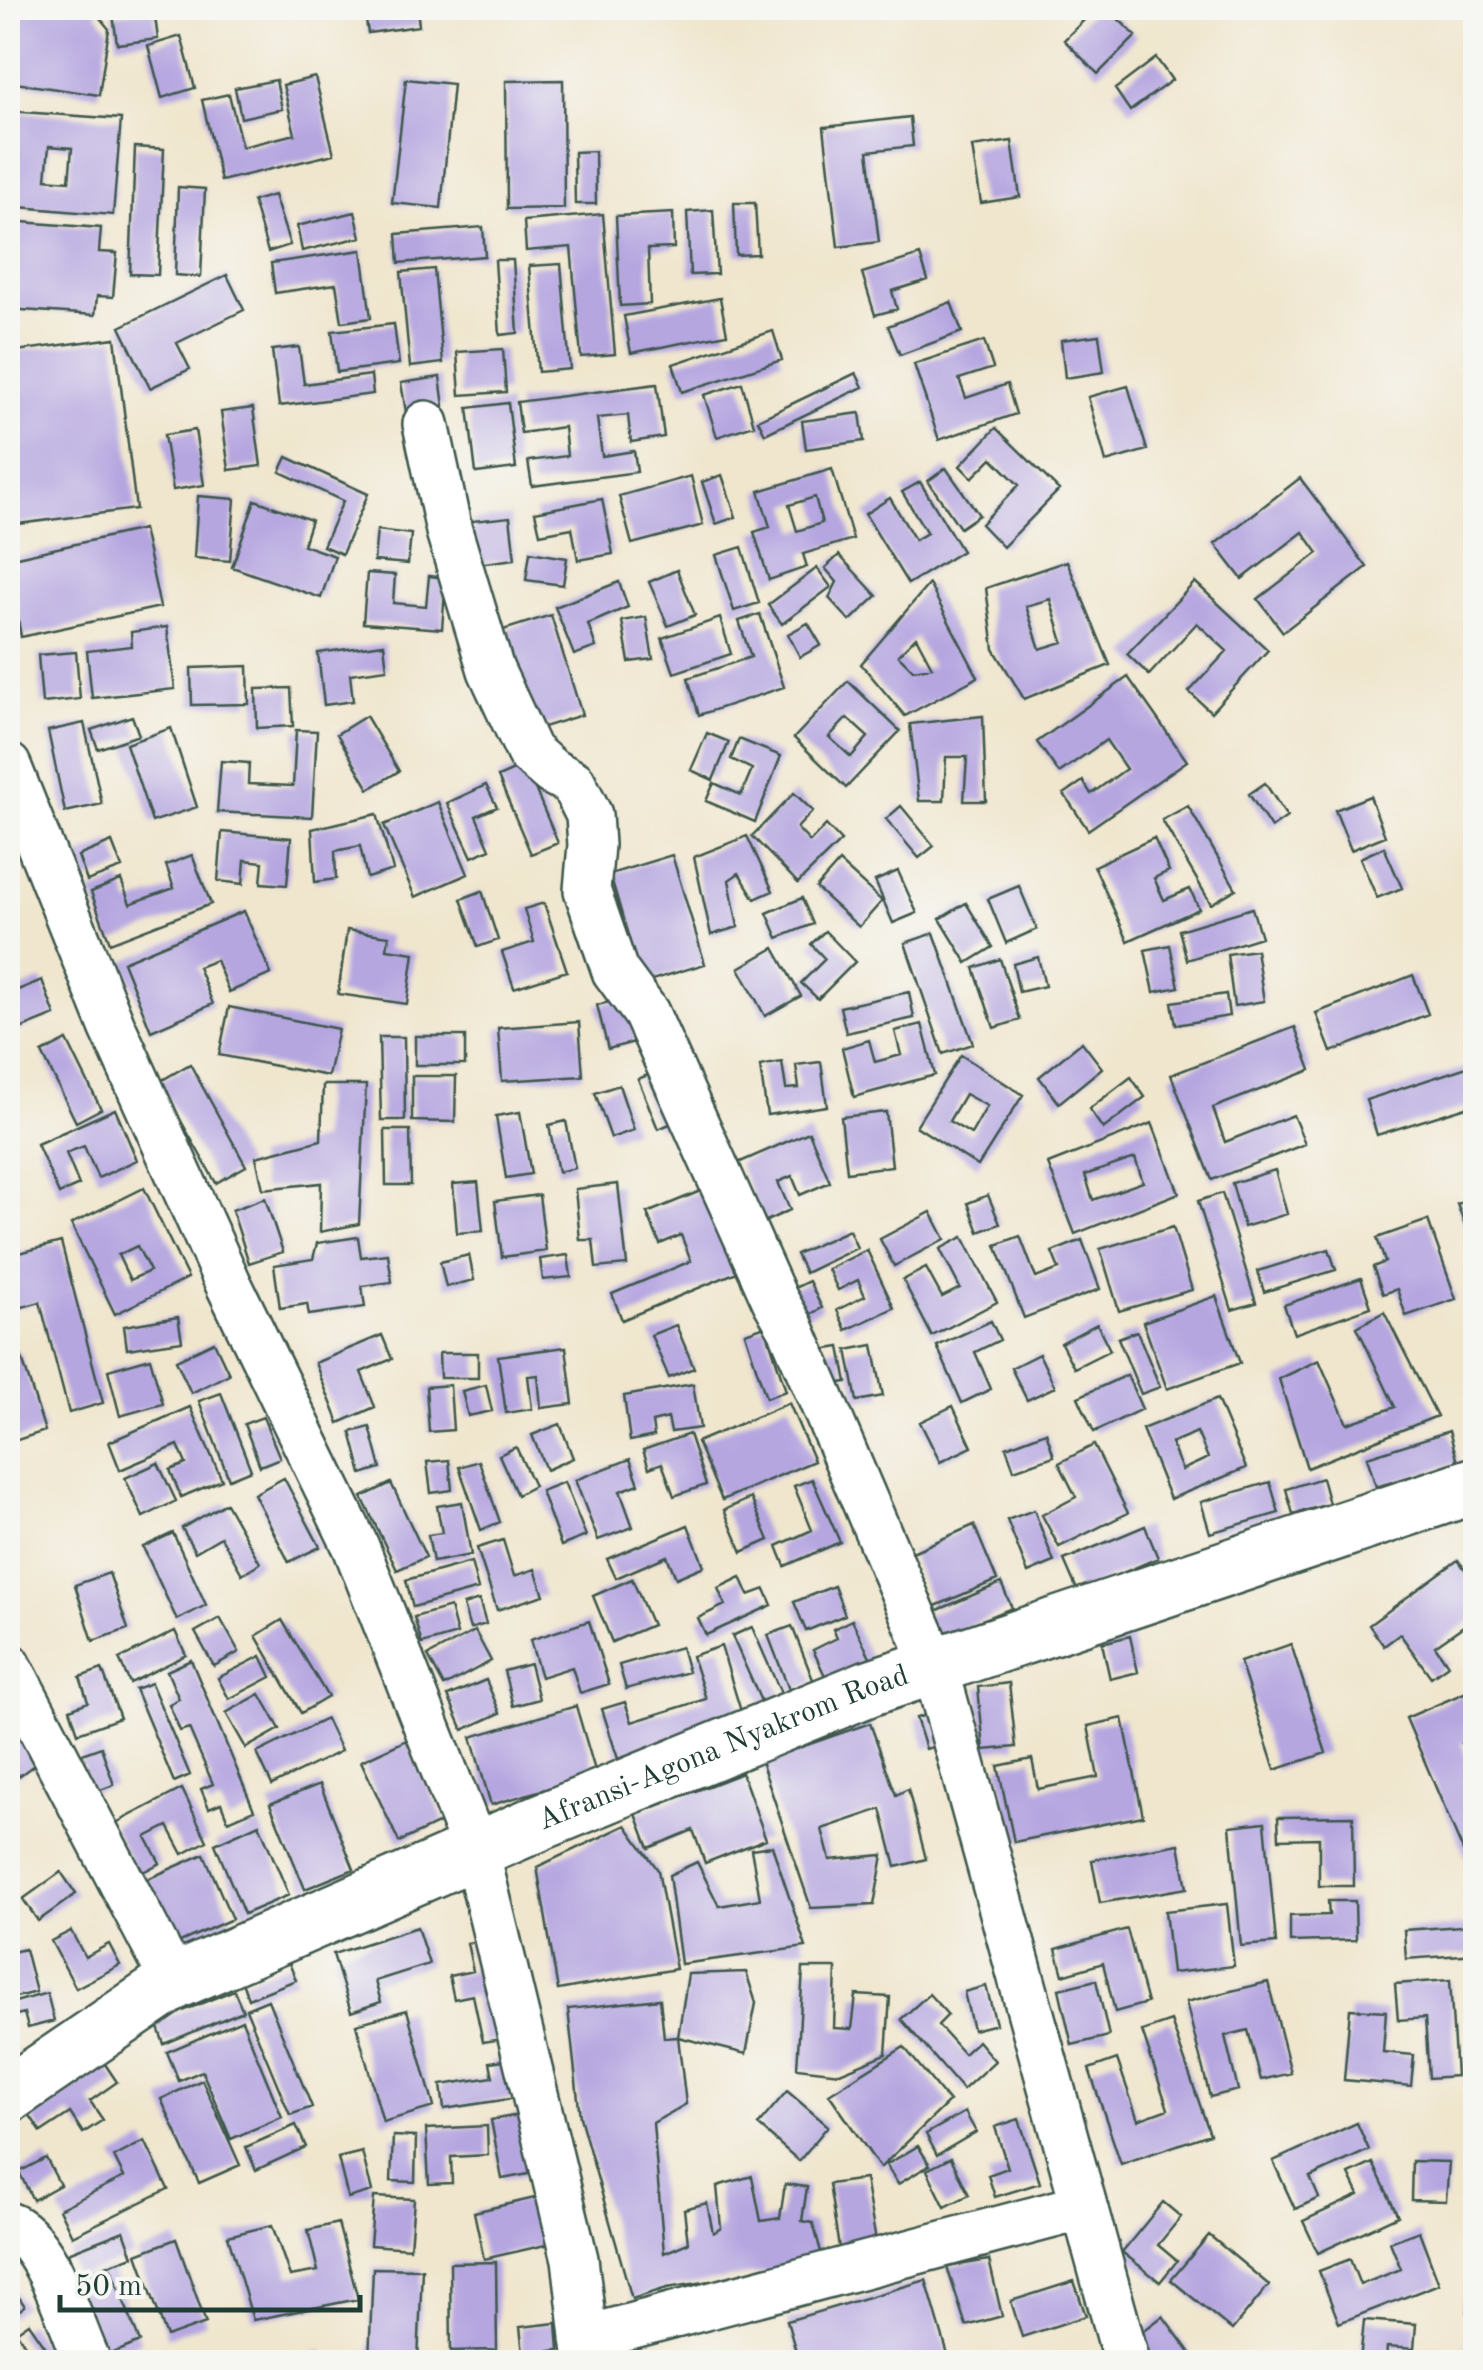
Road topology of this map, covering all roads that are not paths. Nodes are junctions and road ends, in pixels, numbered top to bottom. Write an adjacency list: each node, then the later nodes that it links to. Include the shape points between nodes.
1 (426, 424): 5 (street, via 491,670 529,752 573,783 589,815 586,890 614,971 646,1013 791,1328)
2 (8, 766): 6 (street, via 120,1044 356,1547)
3 (1476, 1485): 5 (street, Afransi-Agona Nyakrom Road)
4 (8, 1665): 7 (street)
5 (935, 1666): 6 (street, Afransi-Agona Nyakrom Road); 9 (street)
6 (476, 1850): 7 (street, Afransi-Agona Nyakrom Road); 11 (street, via 575,2259)
7 (174, 1982): 8 (street, Afransi-Agona Nyakrom Road)
8 (8, 2095)
9 (1082, 2207): 11 (street); 13 (street)
10 (8, 2225): 12 (street, via 24,2233 46,2265)
11 (586, 2351)
12 (88, 2362)
13 (1127, 2362)

